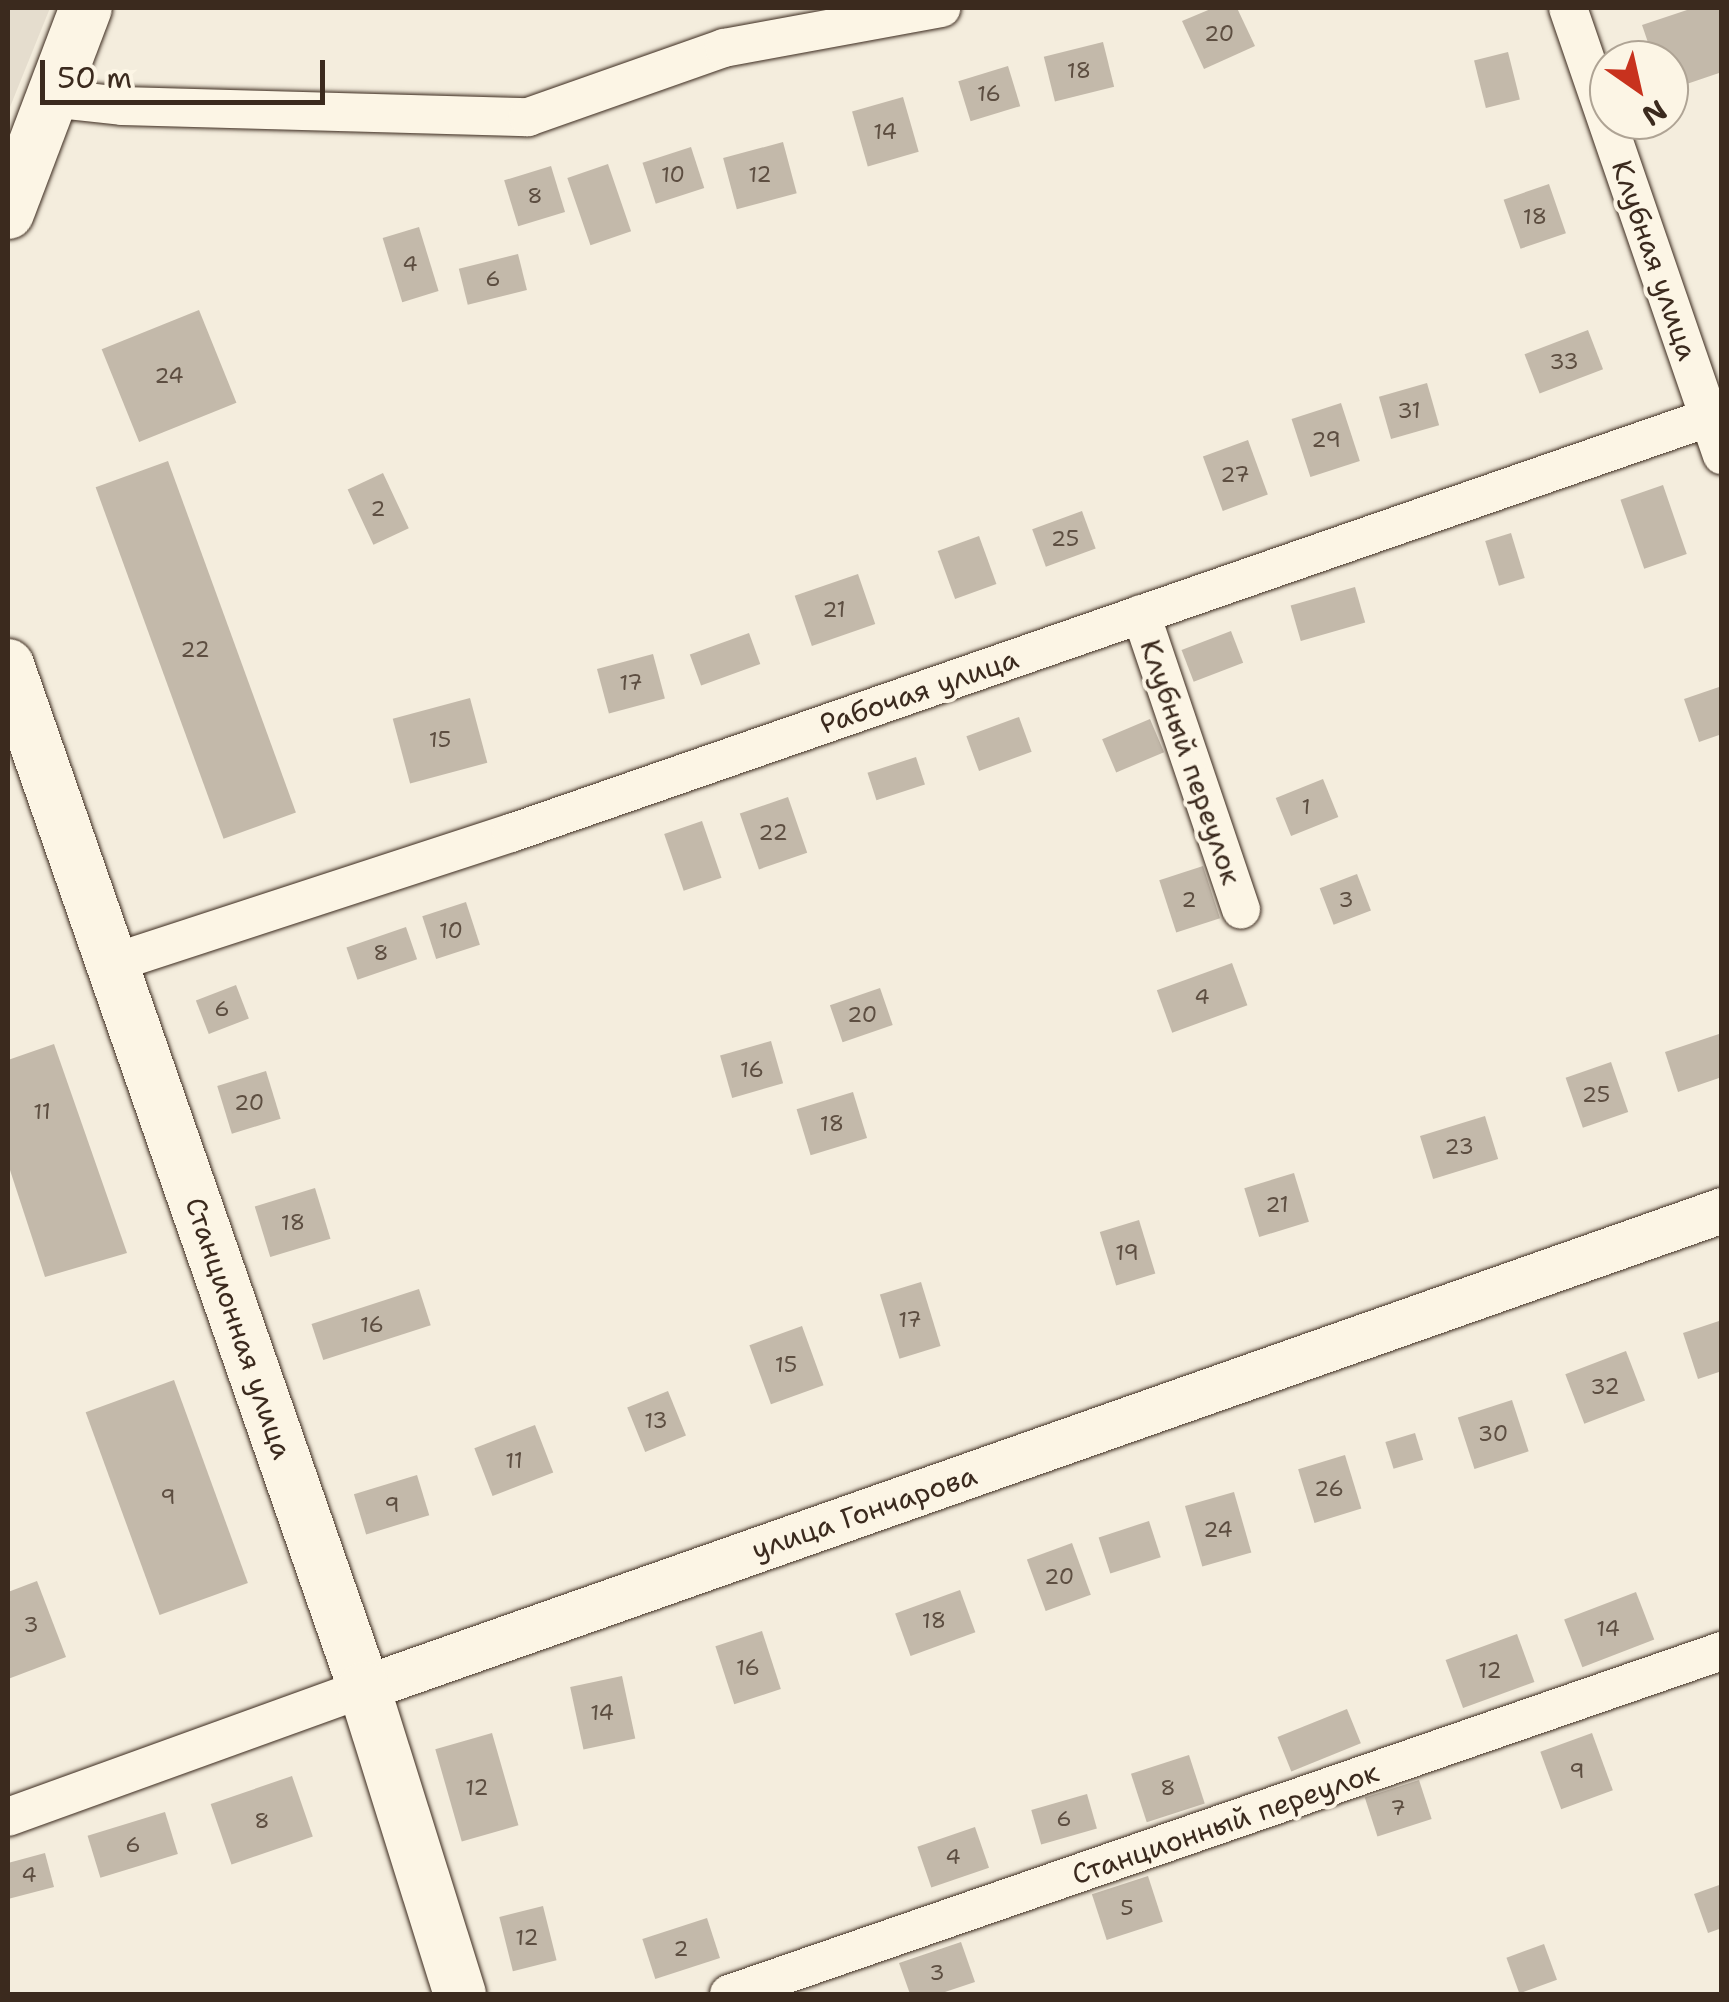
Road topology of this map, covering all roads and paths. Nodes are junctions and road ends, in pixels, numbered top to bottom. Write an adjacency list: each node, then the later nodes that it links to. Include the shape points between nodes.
1 (86, 8): 4 (main road)
2 (941, 8): 4 (street, via 724,48 528,117 122,106)
3 (1568, 8): 6 (street, Клубная улица)
4 (50, 98): 5 (main road)
5 (8, 214)
6 (1715, 415): 7 (street, Клубная улица); 8 (street, Рабочая улица)
7 (1722, 456)
8 (1142, 614): 10 (street, Клубный переулок); 11 (street, Рабочая улица)
9 (8, 665): 11 (main road, Станционная улица)
10 (1241, 910)
11 (113, 963): 14 (main road, Станционная улица)
12 (1722, 1210): 14 (street, улица Гончарова)
13 (1722, 1652): 17 (street, Станционный переулок)
14 (364, 1688): 15 (street, улица Гончарова); 16 (main road, Станционная улица)
15 (8, 1817)
16 (460, 1994)
17 (729, 1994)

